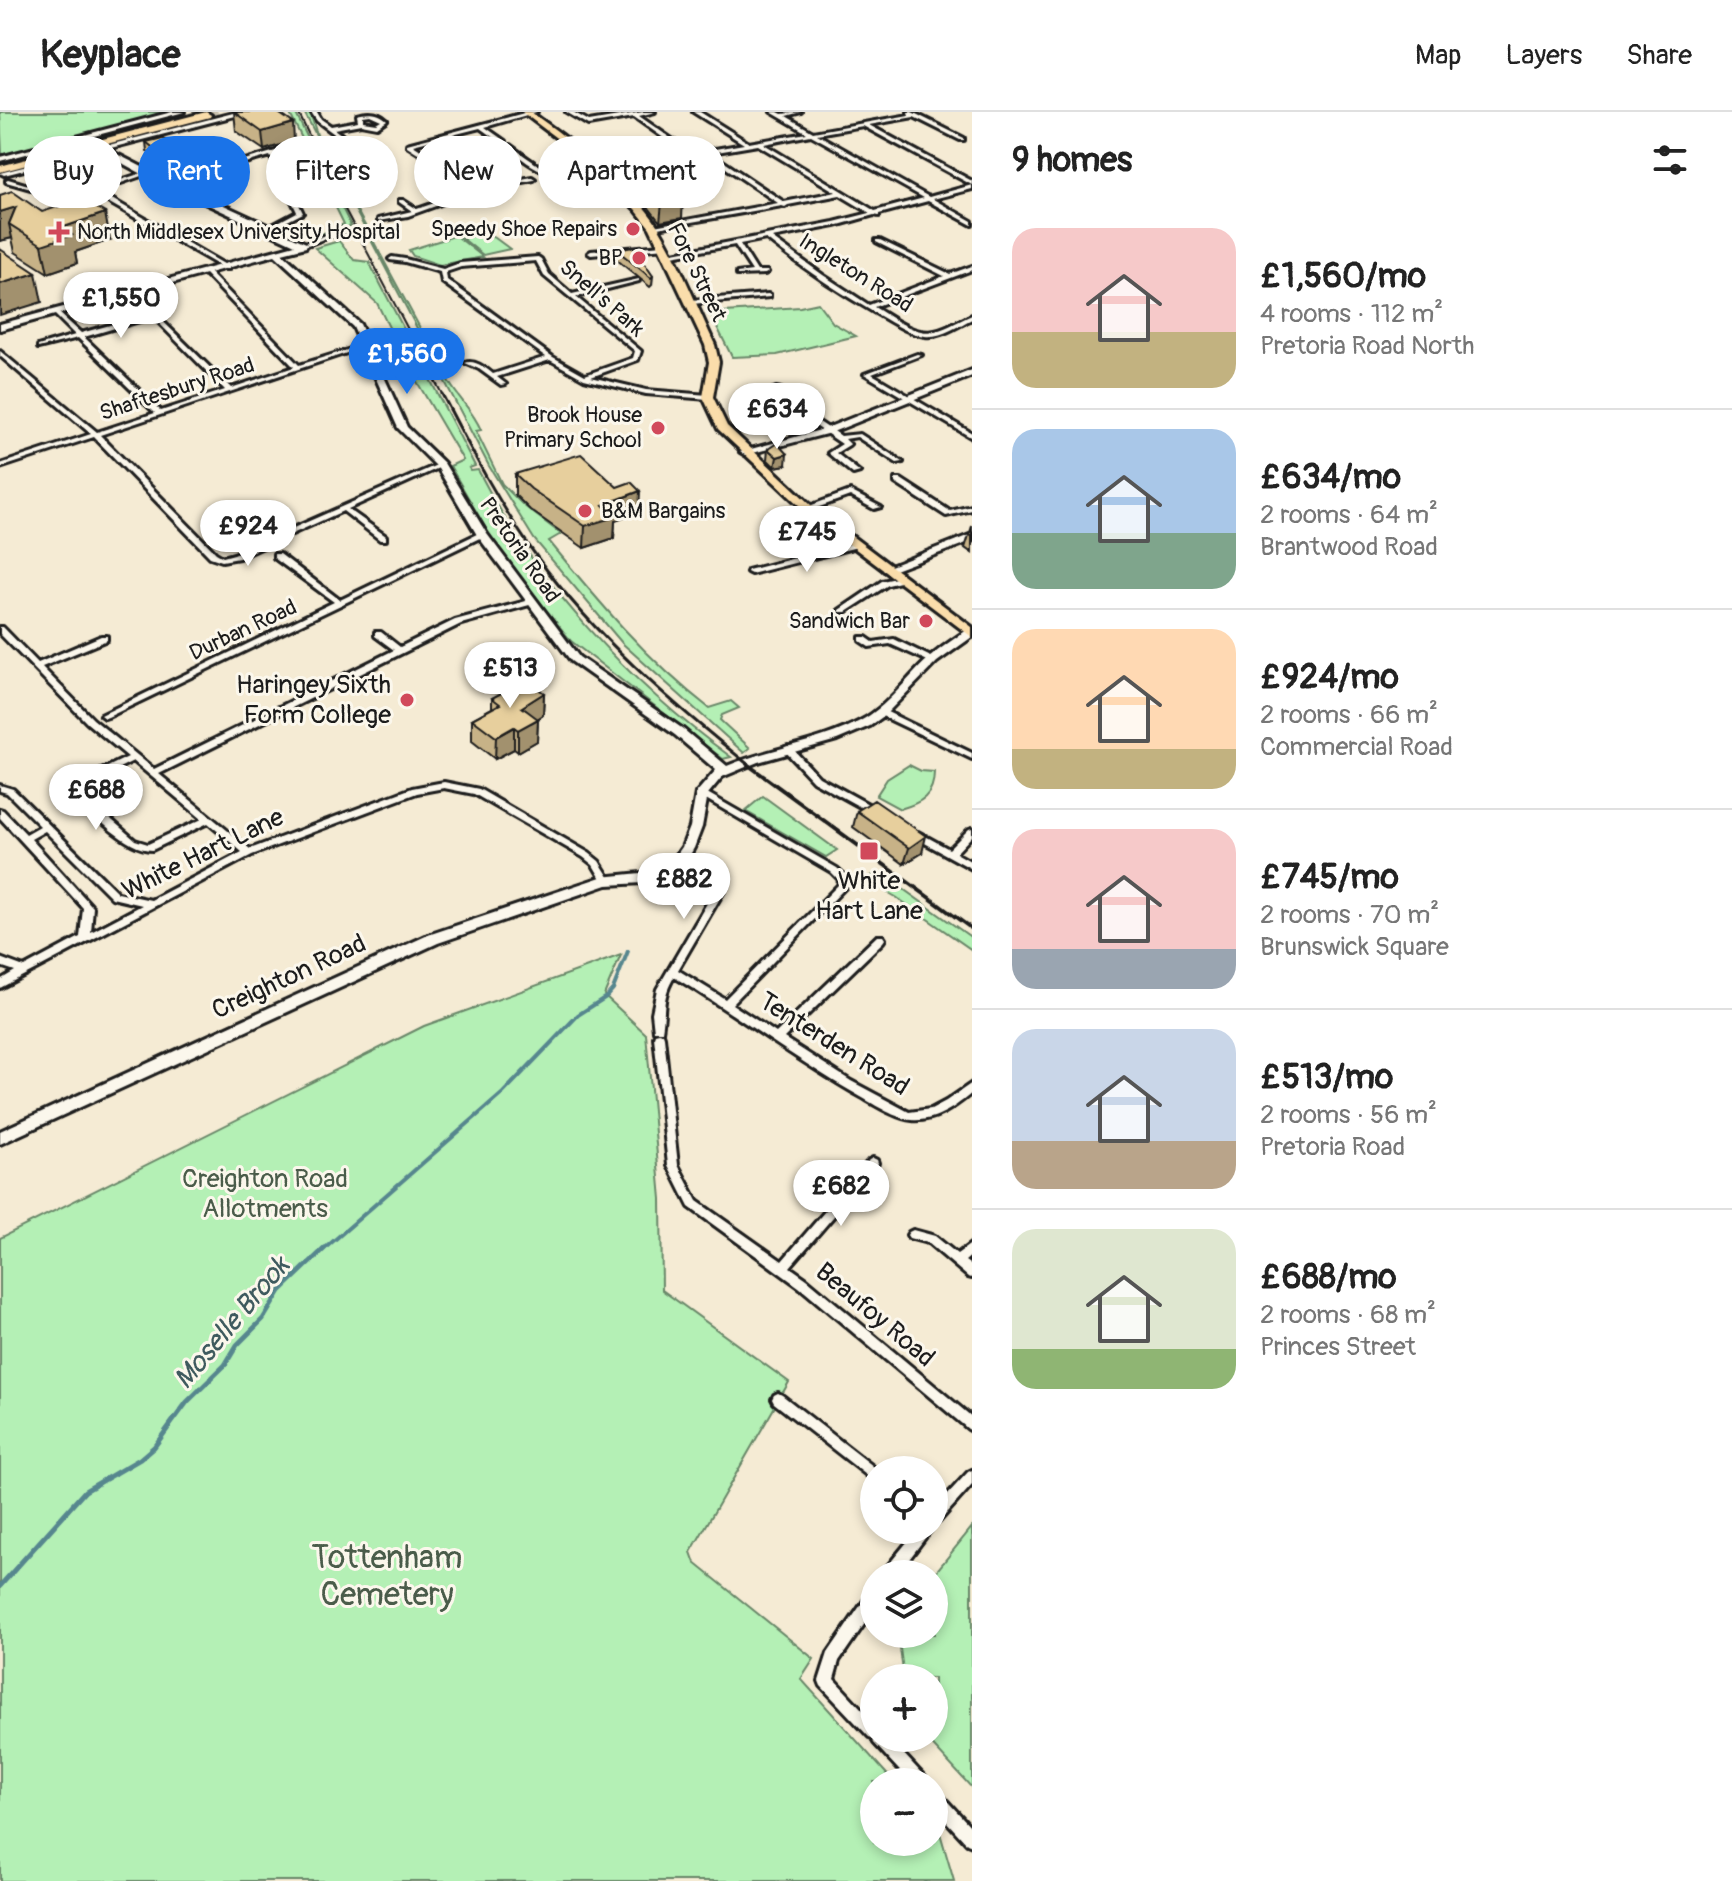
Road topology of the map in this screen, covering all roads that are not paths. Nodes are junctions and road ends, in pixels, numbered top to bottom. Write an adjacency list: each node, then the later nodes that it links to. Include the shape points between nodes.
1 (180, 112): 30 (street)
2 (314, 112): 17 (street)
3 (529, 112): 16 (street); 21 (main road, Fore Street)
4 (569, 112): 11 (street, via 588,123)
5 (652, 112): 11 (street)
6 (696, 112): 26 (street)
7 (774, 112): 13 (street)
8 (798, 112): 13 (street)
9 (246, 113): 12 (street)
10 (911, 113): 15 (street); 23 (street)
11 (635, 115): 22 (street)
12 (203, 116): 25 (street); 30 (highway)
13 (781, 116): 18 (street)
14 (361, 122): 17 (street)
15 (864, 125): 18 (street); 34 (street)
16 (481, 126): 20 (street); 31 (street)
17 (330, 128): 19 (street)
18 (813, 135): 24 (street); 36 (street)
19 (341, 136)
20 (443, 136)
21 (559, 136)
22 (664, 136)
23 (962, 139)
24 (759, 143): 26 (street); 35 (street)
25 (122, 144)
26 (749, 145): 27 (street)
27 (725, 149)
28 (24, 163): 30 (street)
29 (725, 165): 38 (street)
30 (2, 167): 47 (street)
31 (538, 168)
32 (532, 179): 33 (street)
33 (522, 181)
34 (972, 185): 36 (street)
35 (841, 193): 38 (street); 46 (street)
36 (929, 199): 46 (street); 48 (street)
37 (401, 201): 44 (street)
38 (785, 205): 52 (street)
39 (122, 208): 62 (street)
40 (225, 208): 51 (street)
41 (298, 208): 51 (street, via 300,213)
42 (421, 208): 44 (street)
43 (637, 208): 52 (main road, Fore Street)
44 (415, 210): 49 (street)
45 (972, 214): 48 (street)
46 (877, 215): 54 (street)
47 (79, 217)
48 (961, 218): 50 (street)
49 (380, 220)
50 (972, 223)
51 (270, 228): 57 (street)
52 (654, 228): 58 (main road, Fore Street)
53 (344, 230): 57 (street)
54 (768, 238): 56 (street); 75 (street, Ingleton Road)
55 (878, 241): 69 (street)
56 (737, 244): 58 (street); 65 (street)
57 (303, 245): 60 (street)
58 (666, 252): 59 (street); 74 (main road, Fore Street)
59 (591, 253)
60 (278, 254): 62 (street); 81 (street, Pretoria Road, via 357,326)
61 (392, 259): 64 (street)
62 (227, 268): 67 (street)
63 (972, 269): 69 (street)
64 (443, 271): 72 (street, Snell's Park, via 536,258 546,275); 85 (street, via 444,281)
65 (755, 272): 66 (street); 68 (street)
66 (765, 272)
67 (207, 273): 71 (street); 87 (street)
68 (739, 274)
69 (950, 277): 75 (street)
70 (637, 280): 72 (street)
71 (132, 293): 76 (street); 77 (street)
72 (571, 296): 90 (street, Snell's Park, via 639,354)
73 (768, 296): 74 (street)
74 (691, 302): 94 (main road, Fore Street, via 714,362)
75 (869, 307): 78 (street, Ingleton Road, via 926,334)
76 (56, 313): 79 (street); 80 (street)
77 (153, 315): 80 (street); 93 (street)
78 (972, 317)
79 (0, 327)
80 (80, 336): 82 (street); 96 (street)
81 (365, 346): 87 (street, Shaftesbury Road); 103 (street, Pretoria Road, via 403,428)
82 (40, 347)
83 (0, 353): 98 (street)
84 (919, 355): 95 (street, via 867,374)
85 (551, 358): 89 (street); 90 (street)
86 (468, 363): 89 (street)
87 (298, 368): 93 (street, Shaftesbury Road)
88 (972, 373): 95 (street)
89 (493, 376): 91 (street)
90 (584, 377): 94 (street, via 646,392)
91 (503, 384)
92 (778, 389): 97 (street, via 769,392)
93 (229, 390): 96 (street, Shaftesbury Road)
94 (708, 397): 101 (main road, via 722,427)
95 (906, 399): 97 (street); 99 (street)
96 (159, 413): 98 (street, Shaftesbury Road)
97 (828, 430): 100 (street); 101 (street)
98 (95, 434): 104 (street, Shaftesbury Road); 112 (street, via 222,559)
99 (971, 436)
100 (842, 438): 102 (street, via 858,435); 105 (street, via 846,446 831,453)
101 (745, 452): 110 (main road)
102 (899, 462)
103 (441, 465): 112 (street); 113 (street, Pretoria Road)
104 (0, 466)
105 (856, 472)
106 (898, 481): 111 (street, via 949,514)
107 (869, 487): 108 (street)
108 (856, 493): 109 (street); 110 (street)
109 (877, 507)
110 (808, 508): 116 (main road)
111 (972, 508)
112 (344, 509): 115 (street)
113 (482, 535): 121 (street, Pretoria Road); 122 (street, Durban Road)
114 (972, 537): 118 (street)
115 (383, 538)
116 (854, 545): 118 (main road); 119 (street)
117 (277, 556): 122 (street)
118 (888, 569): 120 (main road)
119 (751, 572)
120 (901, 579): 123 (street, via 885,583); 125 (main road)
121 (530, 602): 129 (street, via 458,622); 137 (street, Pretoria Road, via 575,659)
122 (340, 603): 133 (street, Durban Road)
123 (843, 610)
124 (0, 629): 131 (street)
125 (972, 633): 130 (street)
126 (378, 634): 129 (street)
127 (104, 638): 131 (street)
128 (863, 639): 130 (street, via 872,645 891,641)
129 (400, 651): 138 (street)
130 (933, 660): 132 (street)
131 (38, 666): 136 (street)
132 (881, 712): 134 (street, via 849,731); 135 (street)
133 (105, 715)
134 (788, 749): 137 (street); 142 (street, via 816,779)
135 (972, 756)
136 (133, 758): 138 (street); 143 (street, via 77,790 132,842 149,848)
137 (724, 770): 140 (street)
138 (152, 774): 143 (street)
139 (0, 788): 144 (street, via 10,791)
140 (702, 793): 150 (street, via 693,839); 160 (street, via 844,879)
141 (0, 812): 147 (street)
142 (886, 818)
143 (209, 819): 148 (street)
144 (45, 827): 147 (street); 153 (street, via 115,896)
145 (910, 831): 149 (street)
146 (972, 831): 149 (street)
147 (24, 839): 155 (street, via 88,907)
148 (249, 853): 152 (street, White Hart Lane, via 386,799 444,785 491,799 586,855); 153 (street, White Hart Lane)
149 (950, 853): 151 (street)
150 (682, 857): 152 (street, via 643,878); 158 (street, Beaufoy Road, via 722,886)
151 (972, 866)
152 (606, 880): 163 (street, Creighton Road, via 430,940)
153 (152, 904): 155 (street, White Hart Lane)
154 (880, 939): 161 (street)
155 (85, 940): 157 (street, White Hart Lane)
156 (0, 962): 157 (street)
157 (25, 971): 159 (street, White Hart Lane)
158 (673, 972): 160 (street, Tenterden Road); 168 (street, Beaufoy Road, via 658,999 673,1165 699,1211)
159 (0, 984)
160 (727, 1003): 161 (street, Tenterden Road)
161 (779, 1037): 162 (street, Tenterden Road, via 908,1116 925,1118)
162 (972, 1087)
163 (0, 1138)
164 (873, 1163): 168 (street)
165 (913, 1235): 167 (street, via 931,1239)
166 (972, 1248): 167 (street)
167 (957, 1261): 169 (street)
168 (782, 1269): 171 (street, Beaufoy Road)
169 (972, 1273)
170 (778, 1399): 172 (street)
171 (972, 1425)
172 (860, 1463)
173 (972, 1476): 174 (street)
174 (948, 1503)
175 (914, 1544): 176 (street)
176 (901, 1560)
177 (860, 1618): 178 (street, via 833,1658 826,1681)
178 (860, 1717)
179 (892, 1752): 180 (street)
180 (907, 1768)
181 (948, 1812): 182 (street)
182 (972, 1839)

